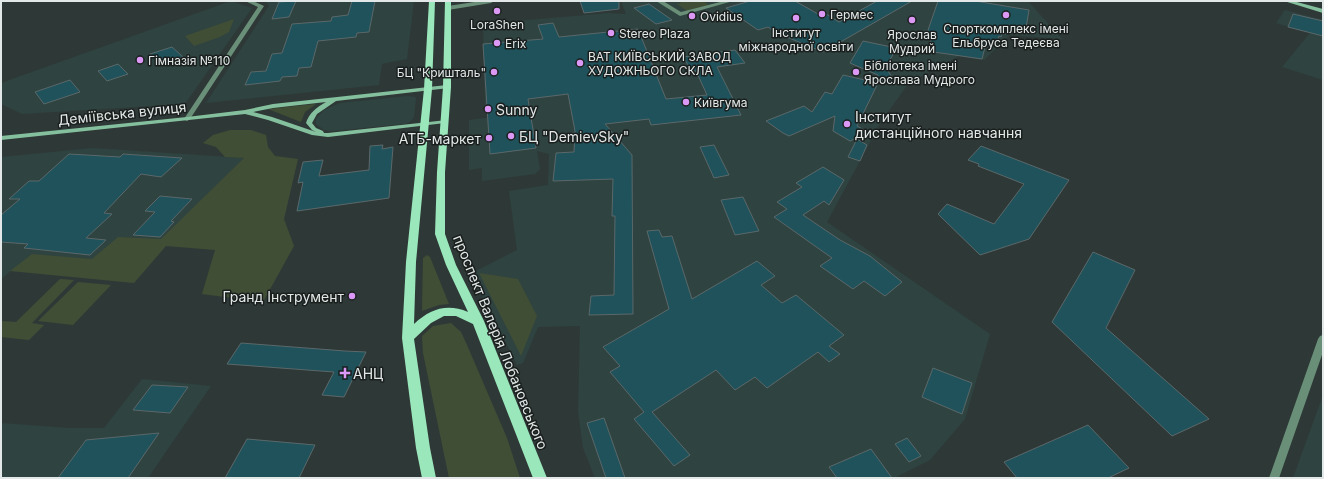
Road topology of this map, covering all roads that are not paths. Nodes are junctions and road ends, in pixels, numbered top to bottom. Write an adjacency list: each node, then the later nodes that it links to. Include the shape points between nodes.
1 (248, 1): 13 (street, via 261,6)
2 (432, 1): 10 (main road)
3 (491, 1): 7 (street)
4 (659, 1): 5 (street, via 680,14)
5 (730, 1)
6 (1287, 1): 8 (street)
7 (448, 5): 9 (main road, проспект Валерія Лобановського)
8 (1323, 11)
9 (447, 87): 10 (street, Деміївська вулиця); 14 (main road, проспект Валерія Лобановського)
10 (428, 89): 11 (street, Деміївська вулиця); 15 (main road)
11 (339, 99): 12 (street, Деміївська вулиця, via 273,106); 16 (street, via 320,108 311,116 309,123 314,129)
12 (245, 112): 13 (street, Деміївська вулиця); 16 (street, Деміївська вулиця, via 314,134)
13 (187, 119): 17 (street, Деміївська вулиця)
14 (445, 122): 15 (street, Деміївська вулиця); 18 (main road, проспект Валерія Лобановського, via 440,234 451,265)
15 (425, 124): 16 (street, Деміївська вулиця); 19 (main road, via 412,262)
16 (328, 134)
17 (1, 138)
18 (478, 321): 19 (main road, via 452,311 434,314); 22 (main road, проспект Валерія Лобановського)
19 (408, 338): 21 (main road)
20 (1323, 339): 23 (street)
21 (429, 478)
22 (540, 478)
23 (1274, 478)

